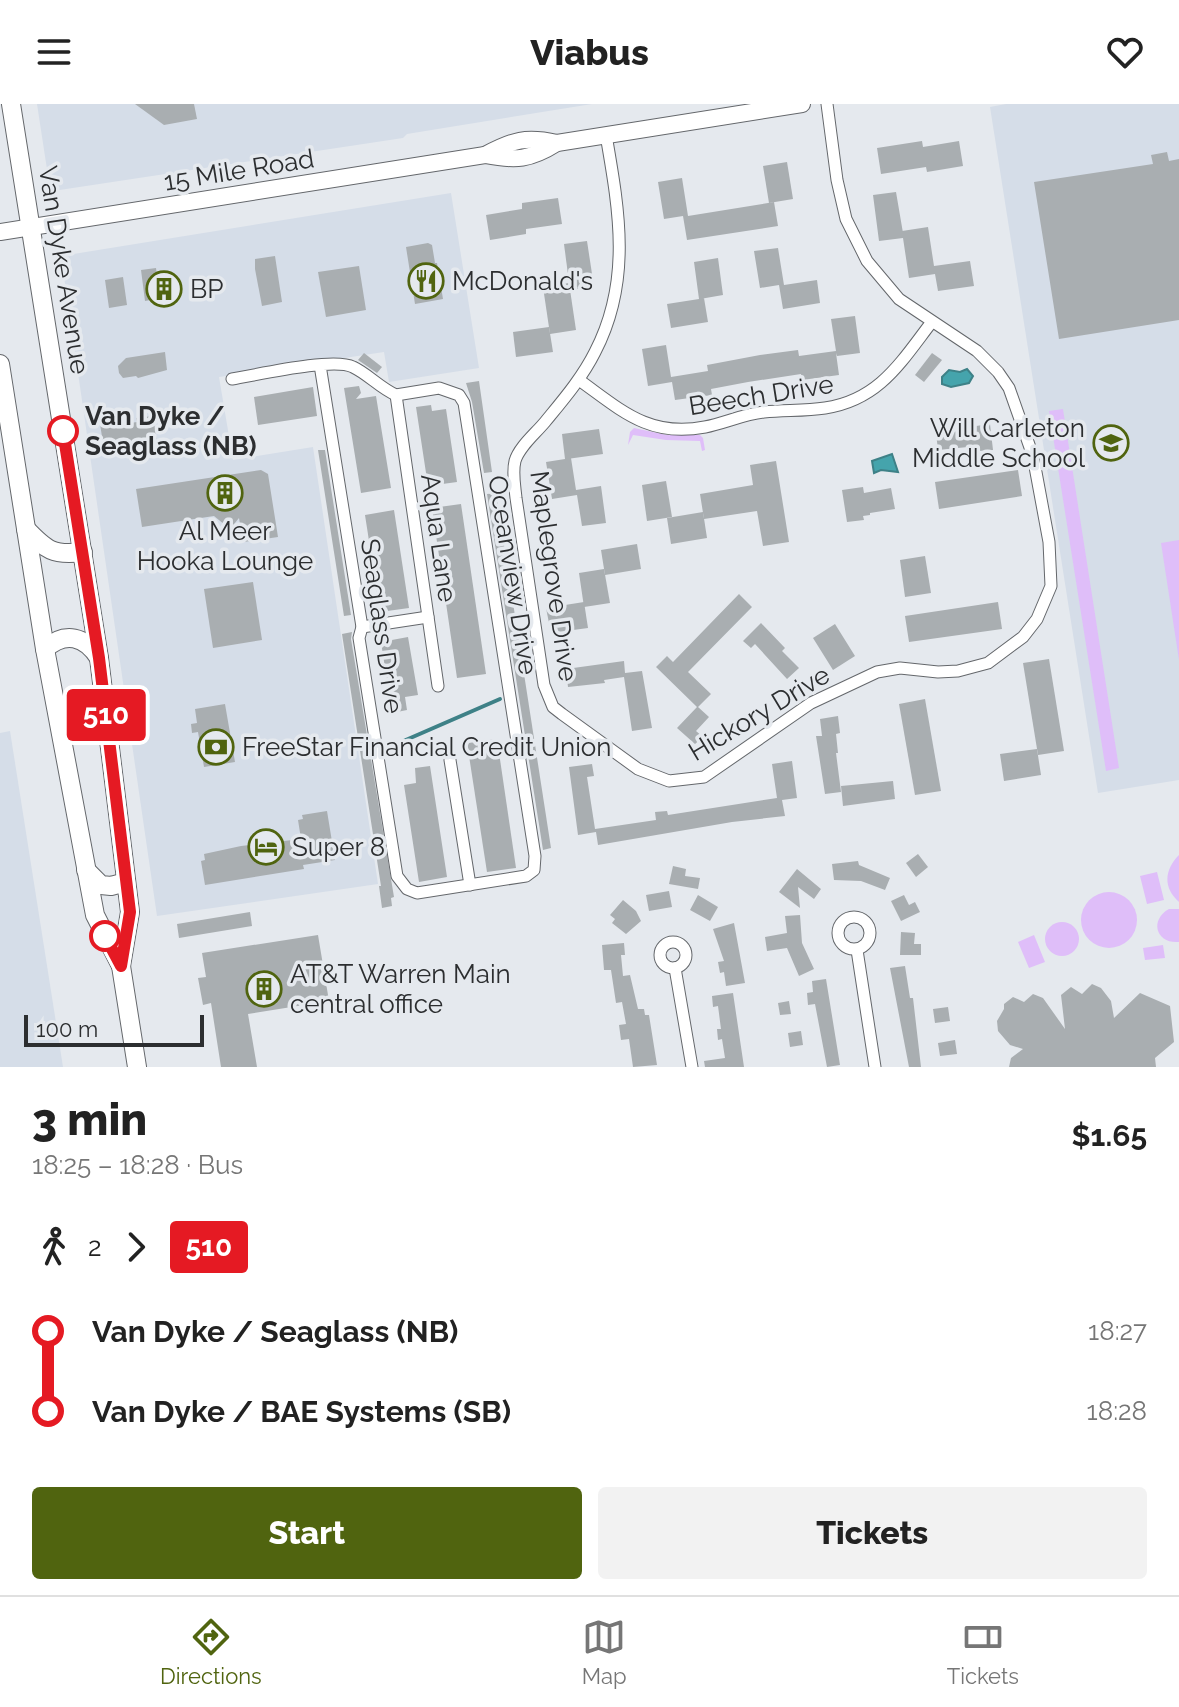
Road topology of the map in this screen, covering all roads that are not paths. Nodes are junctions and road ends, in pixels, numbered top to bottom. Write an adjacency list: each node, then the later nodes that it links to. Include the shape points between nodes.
1 (11, 104): 5 (main road, Van Dyke Avenue)
2 (827, 104): 7 (street, via 840,196 856,240 880,280)
3 (791, 105): 4 (main road, 15 Mile Road)
4 (606, 135): 5 (main road, 15 Mile Road, via 557,143 534,138 508,142 485,155); 11 (street, Maplegrove Drive, via 620,261 605,328)
5 (31, 228): 6 (main road, 15 Mile Road); 14 (main road, Van Dyke Avenue)
6 (0, 232)
7 (931, 323): 11 (street, Beech Drive, via 884,382 859,398 826,408 764,412 693,429 659,428 629,416); 20 (street, Hickory Drive, via 977,351 998,372 1033,456 1049,542 1051,586 1023,637 988,663 958,671 885,669 811,703 704,777 669,781 653,776)
8 (0, 364): 13 (main road, Van Dyke Avenue)
9 (320, 365): 10 (street); 12 (street, via 355,367); 16 (street, Seaglass Drive)
10 (232, 379)
11 (579, 380): 20 (street, Maplegrove Drive, via 519,454 514,473 544,685)
12 (396, 395): 15 (street, Aqua Lane); 24 (street, Oceanview Drive, via 439,388 451,390 464,403 536,862 530,874)
13 (26, 529): 14 (main road, via 52,552); 17 (main road, Van Dyke Avenue)
14 (83, 552): 18 (main road, Van Dyke Avenue)
15 (428, 617): 16 (street); 19 (street, Aqua Lane)
16 (362, 627): 25 (street, Seaglass Drive, via 359,638 397,876)
17 (45, 649): 18 (main road, via 59,638 74,637); 22 (main road, Van Dyke Avenue)
18 (99, 658): 23 (main road, Van Dyke Avenue)
19 (438, 686)
20 (562, 714)
21 (450, 760): 24 (street)
22 (86, 870): 23 (main road, via 101,885); 27 (main road, Van Dyke Avenue, via 95,915)
23 (126, 882): 27 (main road, Van Dyke Avenue, via 130,912)
24 (470, 885): 25 (street, Oceanview Drive, via 417,893)
25 (407, 889)
26 (857, 950): 31 (street)
27 (121, 966): 29 (main road, Van Dyke Avenue)
28 (675, 968): 30 (street)
29 (137, 1067)
30 (692, 1067)
31 (875, 1067)

